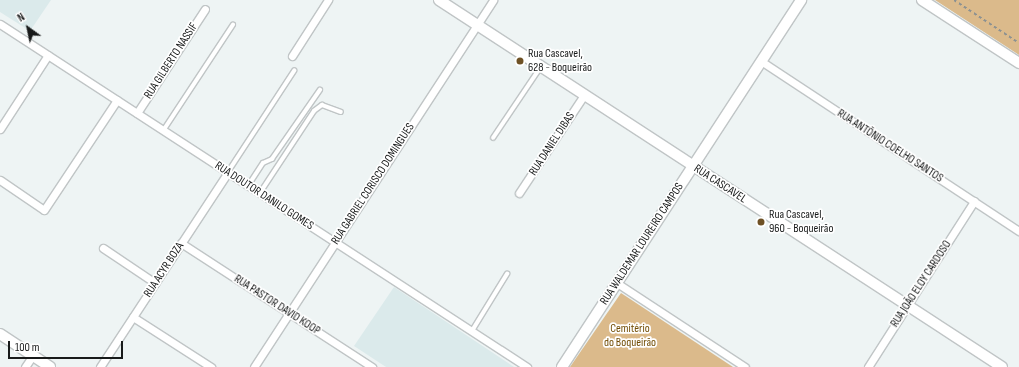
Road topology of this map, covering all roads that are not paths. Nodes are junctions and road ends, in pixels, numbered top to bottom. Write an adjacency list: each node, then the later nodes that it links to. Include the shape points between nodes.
1 (328, 0): 11 (street)
2 (439, 0): 9 (main road, RUA CASCAVEL)
3 (493, 0): 9 (street, RUA GABRIEL CORISCO DOMINGUES)
4 (801, 0): 12 (main road, RUA WALDEMAR LOUREIRO CAMPOS)
5 (922, 0): 13 (main road)
6 (205, 9): 20 (street, RUA GILBERTO NASSIF)
7 (0, 24): 10 (street, RUA DOUTOR DANILO GOMES)
8 (234, 25): 22 (lane)
9 (477, 25): 14 (main road, RUA CASCAVEL); 32 (street, RUA GABRIEL CORISCO DOMINGUES)
10 (48, 56): 18 (street, RUA DOUTOR DANILO GOMES); 21 (street)
11 (292, 56)
12 (761, 62): 24 (main road, RUA WALDEMAR LOUREIRO CAMPOS); 30 (street, RUA ANTÔNIO COELHO SANTOS)
13 (1019, 63)
14 (541, 67): 17 (main road, RUA CASCAVEL); 23 (lane)
15 (294, 71): 25 (lane)
16 (320, 90): 27 (lane, via 272,159 263,163)
17 (584, 95): 24 (main road, RUA CASCAVEL); 29 (street, RUA DANIEL DIBAS)
18 (117, 100): 20 (street, RUA DOUTOR DANILO GOMES); 26 (street, via 44,210)
19 (340, 112): 28 (lane, via 328,105 322,105 314,111)
20 (137, 113): 22 (street, RUA DOUTOR DANILO GOMES)
21 (0, 129)
22 (163, 130): 25 (street, RUA DOUTOR DANILO GOMES)
23 (493, 138)
24 (693, 166): 37 (main road, RUA WALDEMAR LOUREIRO CAMPOS); 38 (main road, RUA CASCAVEL)
25 (228, 172): 27 (street, RUA DOUTOR DANILO GOMES); 33 (street, RUA ACYR BOZA)
26 (0, 180)
27 (248, 186): 28 (street, RUA DOUTOR DANILO GOMES)
28 (260, 193): 32 (street, RUA DOUTOR DANILO GOMES)
29 (519, 193)
30 (974, 201): 31 (street, RUA ANTÔNIO COELHO SANTOS); 38 (street, RUA JOÃO ELOY CARDOSO)
31 (1019, 231)
32 (335, 242): 39 (street, RUA GABRIEL CORISCO DOMINGUES); 41 (street, RUA DOUTOR DANILO GOMES)
33 (181, 243): 36 (street, RUA ACYR BOZA); 39 (street, RUA PASTOR DAVID KOOP)
34 (103, 248): 36 (street)
35 (507, 274): 41 (lane)
36 (155, 283): 40 (street, RUA ACYR BOZA)
37 (617, 283): 51 (main road, RUA WALDEMAR LOUREIRO CAMPOS); 52 (street)
38 (908, 306): 53 (street, RUA JOÃO ELOY CARDOSO); 54 (main road, RUA CASCAVEL)
39 (289, 313): 48 (street, RUA GABRIEL CORISCO DOMINGUES); 49 (street, RUA PASTOR DAVID KOOP)
40 (133, 317): 46 (street, RUA ACYR BOZA); 47 (street)
41 (472, 331): 50 (street, RUA DOUTOR DANILO GOMES)
42 (0, 334): 43 (main road)
43 (33, 356): 44 (street); 45 (main road)
44 (25, 367)
45 (50, 367)
46 (100, 367)
47 (211, 367)
48 (254, 367)
49 (372, 367)
50 (527, 367)
51 (562, 367)
52 (745, 367)
53 (868, 367)
54 (1002, 367)

